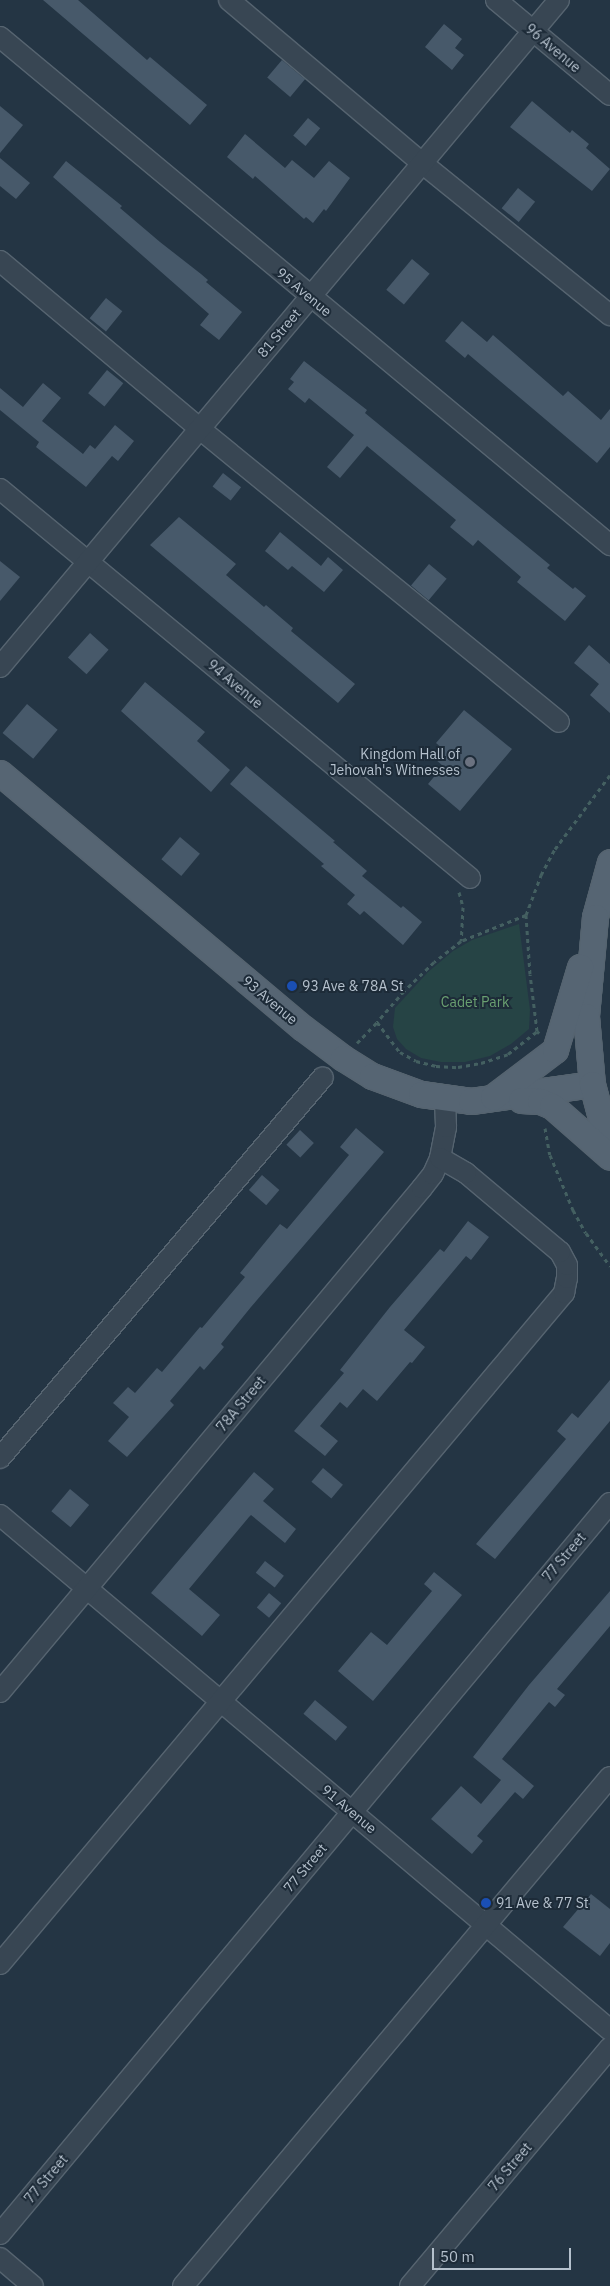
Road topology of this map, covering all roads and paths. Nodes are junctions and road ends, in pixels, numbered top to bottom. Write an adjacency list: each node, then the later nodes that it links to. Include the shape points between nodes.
1 (228, 0): 7 (street)
2 (496, 0): 4 (street, 96 Avenue)
3 (558, 0): 4 (street, 81 Street)
4 (533, 31): 6 (street, 96 Avenue); 7 (street, 81 Street)
5 (0, 37): 9 (street, 95 Avenue)
6 (610, 95)
7 (422, 163): 9 (street, 81 Street); 10 (street)
8 (0, 261): 11 (street)
9 (310, 297): 11 (street, 81 Street); 13 (street, 95 Avenue)
10 (610, 315)
11 (200, 429): 14 (street, 81 Street); 16 (street)
12 (0, 489): 14 (street, 94 Avenue)
13 (610, 545)
14 (87, 562): 15 (street, 81 Street); 20 (street, 94 Avenue)
15 (0, 667)
16 (559, 722)
17 (0, 773): 28 (main road, 93 Avenue)
18 (610, 775): 22 (path, via 555,849)
19 (610, 862): 23 (main road)
20 (452, 864): 21 (street, 94 Avenue); 24 (path, via 463,907)
21 (470, 878)
22 (526, 915): 24 (path); 26 (path)
23 (596, 917): 30 (main road, via 586,1016); 32 (main road, via 555,1050)
24 (461, 941): 25 (path, via 410,985)
25 (377, 1022): 26 (path, via 400,1052 416,1061 451,1067 481,1063 508,1054); 28 (path)
26 (537, 1031): 27 (path)
27 (542, 1037)
28 (342, 1058): 31 (main road, 93 Avenue, via 389,1084)
29 (323, 1077): 38 (street)
30 (592, 1084): 32 (main road, 93 Avenue); 34 (main road)
31 (445, 1099): 32 (main road, 93 Avenue); 36 (street, 78A Street, via 446,1127)
32 (491, 1099): 35 (main road, via 540,1101 552,1106)
33 (544, 1124): 37 (path, via 550,1155 573,1210)
34 (610, 1152)
35 (610, 1157)
36 (440, 1158): 41 (street, 78A Street, via 422,1188); 43 (street, via 466,1173 560,1252 567,1265 564,1293)
37 (610, 1266)
38 (0, 1458)
39 (610, 1502): 45 (street, 77 Street)
40 (0, 1515): 41 (street, 91 Avenue)
41 (86, 1589): 42 (street, 78A Street); 43 (street, 91 Avenue)
42 (0, 1692)
43 (220, 1701): 45 (street, 91 Avenue); 47 (street)
44 (610, 1778): 46 (street)
45 (352, 1812): 46 (street, 91 Avenue); 50 (street, 77 Street)
46 (486, 1926): 48 (street, 91 Avenue); 53 (street)
47 (0, 1964)
48 (610, 2030)
49 (610, 2048): 54 (street, 76 Street)
50 (0, 2234)
51 (0, 2258): 52 (street)
52 (33, 2286)
53 (183, 2286)
54 (410, 2286)

